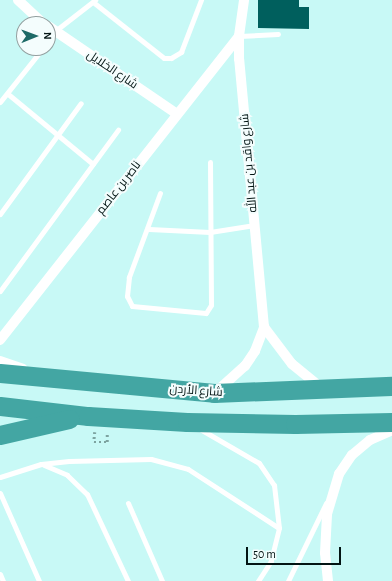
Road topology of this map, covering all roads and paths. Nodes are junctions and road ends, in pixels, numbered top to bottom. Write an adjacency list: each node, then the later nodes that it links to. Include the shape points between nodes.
1 (18, 0): 5 (street)
2 (201, 0): 4 (lane, via 180,52 171,58 164,58)
3 (244, 0): 9 (street, شارع واقد بن عبد الله)
4 (94, 1): 6 (lane)
5 (35, 16)
6 (56, 26)
7 (56, 32): 14 (street, شارع الخلايل)
8 (278, 34): 9 (lane)
9 (239, 36): 14 (street, ناصر بن عاصم); 21 (street, شارع واقد بن عبد الله)
10 (37, 56): 11 (lane)
11 (8, 94): 12 (lane); 16 (lane)
12 (0, 102)
13 (82, 103): 16 (lane)
14 (177, 114): 26 (street, ناصر بن عاصم)
15 (118, 130): 18 (lane)
16 (56, 136): 18 (lane); 20 (lane)
17 (210, 162): 23 (lane)
18 (93, 164): 24 (lane)
19 (160, 193): 22 (lane)
20 (0, 214)
21 (254, 225): 23 (lane); 25 (street, شارع واقد بن عبد الله)
22 (149, 229): 23 (lane); 23 (lane, via 129,277 127,296 132,306 200,313 206,313 211,305)
23 (210, 232)
24 (0, 291)
25 (264, 327): 31 (street, via 292,364 309,380); 32 (street, شارع واقد بن عبد الله, via 255,351 245,366)
26 (0, 340)
27 (0, 361): 29 (street)
28 (0, 373): 29 (highway, شارع الأردن)
29 (51, 379): 32 (highway, شارع الأردن)
30 (392, 386): 31 (highway, شارع الأردن)
31 (326, 390): 32 (highway, شارع الأردن)
32 (214, 393)
33 (0, 406): 34 (highway)
34 (88, 416): 35 (highway); 38 (highway)
35 (187, 422): 36 (highway); 46 (lane, via 259,463 274,485)
36 (392, 422)
37 (392, 430): 44 (street, via 370,440 352,455 339,474)
38 (0, 434)
39 (94, 442): 40 (path)
40 (107, 442)
41 (41, 464): 42 (lane); 46 (lane, via 132,458 170,462 206,479); 50 (lane, via 67,475 87,494)
42 (0, 477)
43 (0, 493): 49 (lane)
44 (330, 495): 53 (lane); 54 (street, via 325,534)
45 (128, 503): 51 (lane)
46 (279, 528): 52 (lane, via 271,561)
47 (0, 574): 48 (lane)
48 (3, 581)
49 (39, 581)
50 (128, 581)
51 (162, 581)
52 (258, 581)
53 (288, 581)
54 (328, 581)

